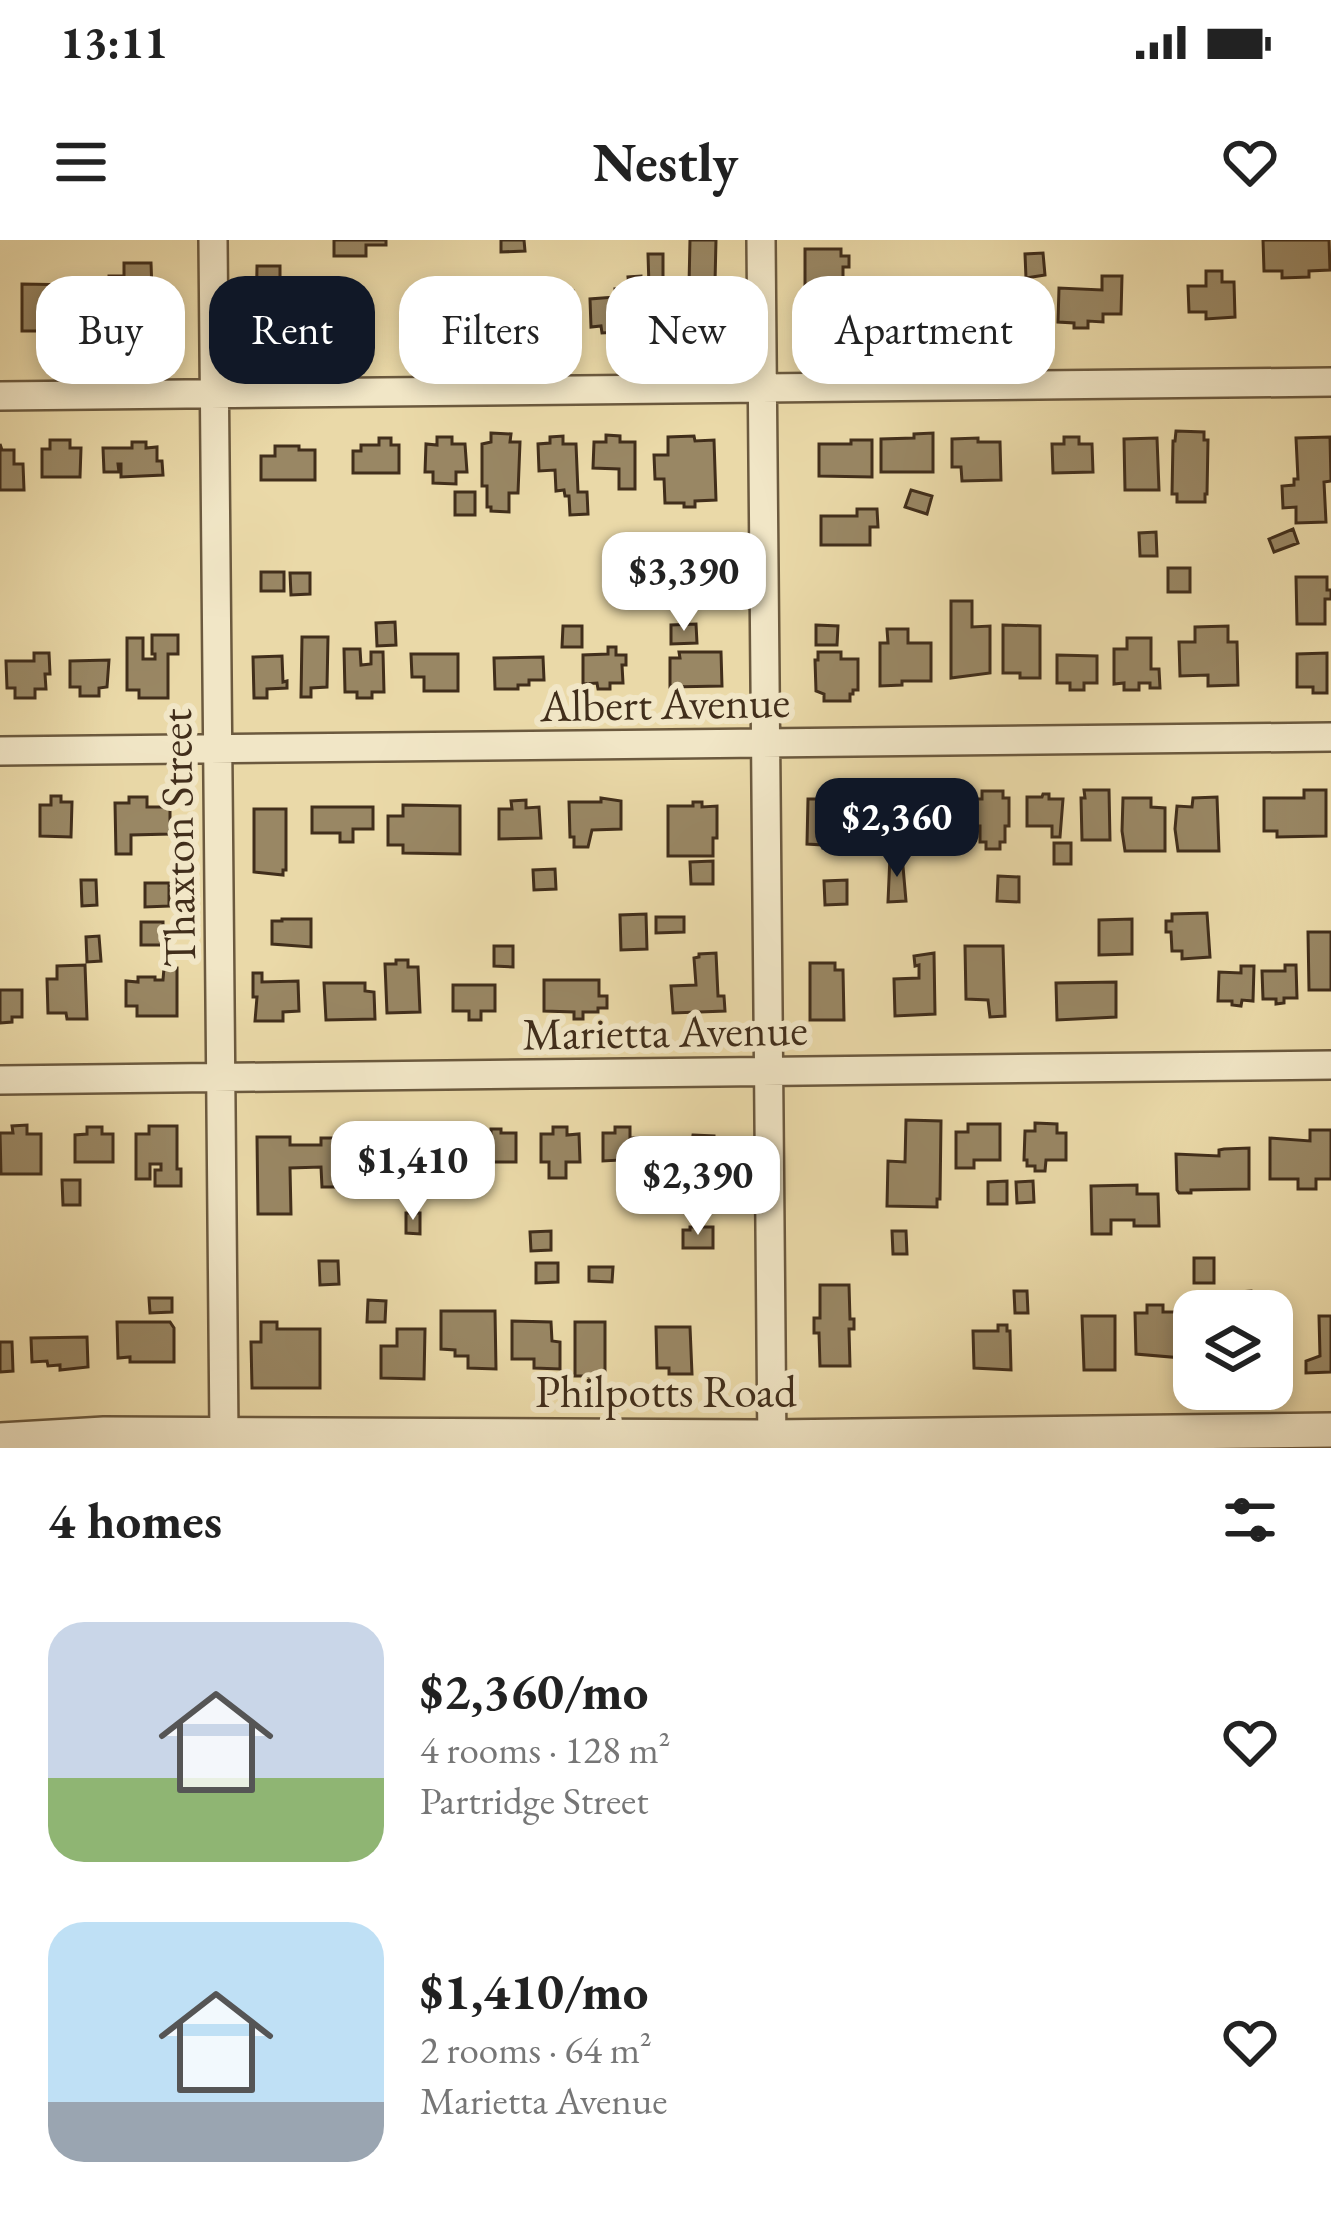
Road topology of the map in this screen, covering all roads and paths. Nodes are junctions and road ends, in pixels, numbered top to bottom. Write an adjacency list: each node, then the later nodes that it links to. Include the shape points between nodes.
1 (213, 240): 5 (street, Thaxton Street)
2 (761, 240): 4 (street)
3 (1331, 382): 4 (street)
4 (762, 387): 5 (street); 8 (street)
5 (215, 393): 6 (street); 9 (street, Thaxton Street)
6 (0, 396)
7 (1331, 737): 8 (street, Albert Avenue)
8 (766, 744): 9 (street, Albert Avenue); 12 (street)
9 (218, 749): 10 (street, Albert Avenue); 13 (street, Thaxton Street)
10 (0, 751)
11 (1331, 1065): 12 (street, Marietta Avenue)
12 (768, 1072): 13 (street, Marietta Avenue); 19 (street)
13 (222, 1077): 14 (street, Marietta Avenue); 16 (street, Thaxton Street)
14 (0, 1080)
15 (1331, 1430): 19 (street, Philpotts Road)
16 (224, 1435): 18 (street, Philpotts Road); 19 (street, Philpotts Road)
17 (0, 1440): 18 (street, Philpotts Road)
18 (105, 1441)
19 (772, 1443)

